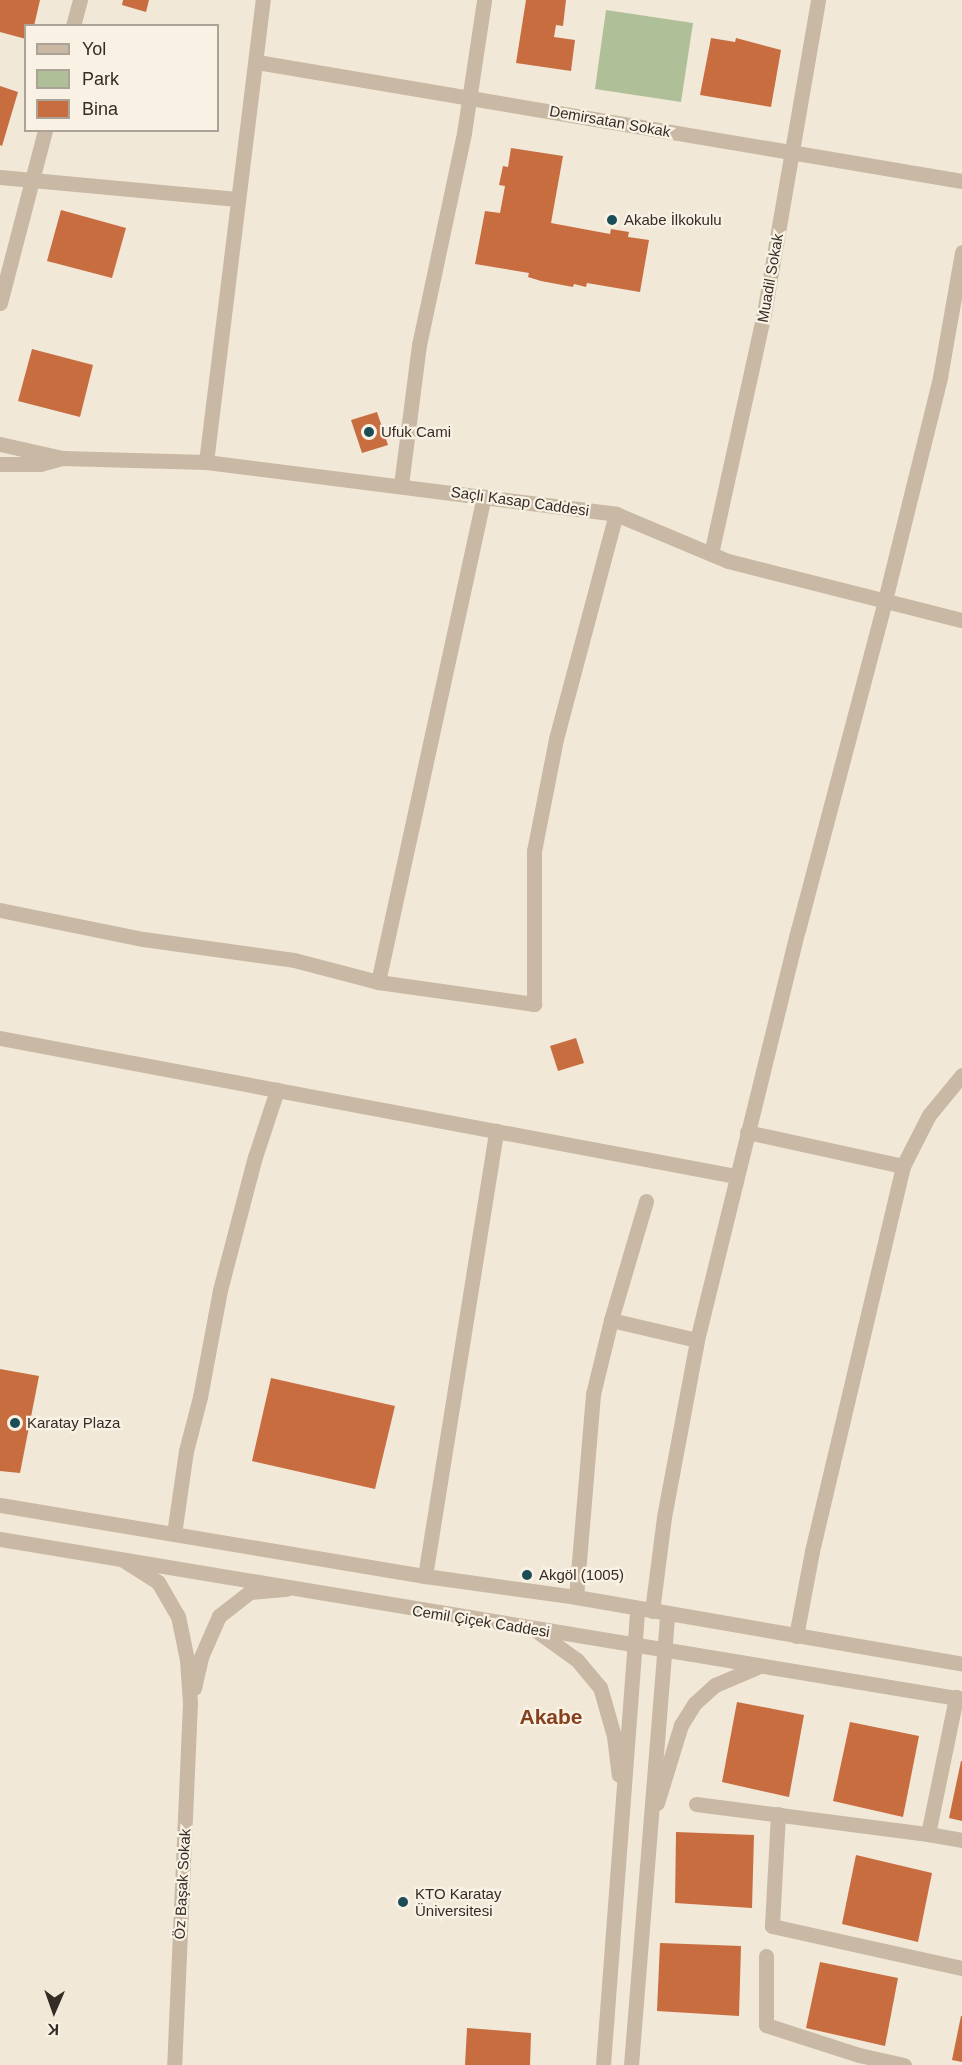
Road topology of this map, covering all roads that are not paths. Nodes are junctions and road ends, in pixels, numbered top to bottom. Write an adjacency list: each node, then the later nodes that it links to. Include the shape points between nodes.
1 (80, 0): 5 (street)
2 (263, 0): 6 (street)
3 (484, 0): 7 (street)
4 (818, 0): 9 (street, Muadil Sokak)
5 (74, 24)
6 (257, 62): 7 (street, Demirsatan Sokak); 13 (street)
7 (469, 96): 9 (street, Demirsatan Sokak); 20 (street, via 419,345)
8 (44, 132): 11 (street)
9 (792, 154): 12 (street, Demirsatan Sokak); 23 (street, Muadil Sokak, via 764,313)
10 (0, 177): 11 (street)
11 (31, 181): 13 (street); 15 (street)
12 (962, 181)
13 (237, 199): 18 (street)
14 (962, 252): 24 (street, via 940,377)
15 (0, 303)
16 (0, 444): 17 (street, Saçlı Kasap Caddesi)
17 (62, 458): 18 (street, Saçlı Kasap Caddesi); 19 (street, Saçlı Kasap Caddesi, via 40,464)
18 (206, 462): 20 (street, Saçlı Kasap Caddesi)
19 (0, 464)
20 (401, 485): 21 (street, Saçlı Kasap Caddesi)
21 (483, 496): 22 (street, Saçlı Kasap Caddesi); 27 (street)
22 (616, 514): 23 (street, Saçlı Kasap Caddesi); 27 (street, via 556,739 534,851 534,1004)
23 (711, 554): 24 (street, Saçlı Kasap Caddesi)
24 (885, 600): 25 (street, Saçlı Kasap Caddesi); 32 (street)
25 (962, 620)
26 (0, 910): 27 (street, via 143,939 294,960)
27 (378, 982)
28 (0, 1038): 30 (street)
29 (962, 1075): 33 (street, via 929,1115)
30 (277, 1090): 31 (street); 39 (street, via 220,1290 186,1451)
31 (496, 1131): 34 (street); 42 (street)
32 (747, 1132): 33 (street); 34 (street)
33 (903, 1166): 47 (street, via 812,1551)
34 (736, 1176): 37 (street)
35 (646, 1201): 36 (street)
36 (611, 1320): 37 (street); 44 (street, via 593,1394)
37 (697, 1340): 45 (street, via 664,1517)
38 (0, 1505): 39 (street)
39 (174, 1533): 42 (street)
40 (0, 1539): 41 (street, Cemil Çiçek Caddesi)
41 (122, 1559): 43 (street, Cemil Çiçek Caddesi); 53 (street, via 158,1582 177,1617)
42 (425, 1576): 44 (street)
43 (300, 1588): 46 (street, Cemil Çiçek Caddesi); 53 (street, via 250,1592 219,1616 201,1657)
44 (576, 1597): 45 (street)
45 (652, 1611): 47 (street); 48 (street); 49 (street)
46 (536, 1630): 48 (street, Cemil Çiçek Caddesi); 55 (street, via 578,1660 600,1687 614,1736)
47 (796, 1636): 50 (street)
48 (636, 1646): 49 (street, Cemil Çiçek Caddesi); 55 (street)
49 (663, 1649): 51 (street, Cemil Çiçek Caddesi); 57 (street)
50 (962, 1664)
51 (761, 1665): 52 (street, Cemil Çiçek Caddesi); 57 (street, via 715,1685 695,1703 681,1725)
52 (959, 1698): 58 (street)
53 (190, 1703): 62 (street, Öz Başak Sokak)
54 (696, 1804): 56 (street)
55 (624, 1806): 63 (street)
56 (778, 1814): 58 (street); 61 (street, via 772,1926)
57 (649, 1828): 64 (street)
58 (927, 1834): 59 (street)
59 (962, 1840)
60 (766, 1956): 65 (street, via 766,2025)
61 (962, 1968)
62 (174, 2065)
63 (603, 2065)
64 (631, 2065)
65 (904, 2065)

